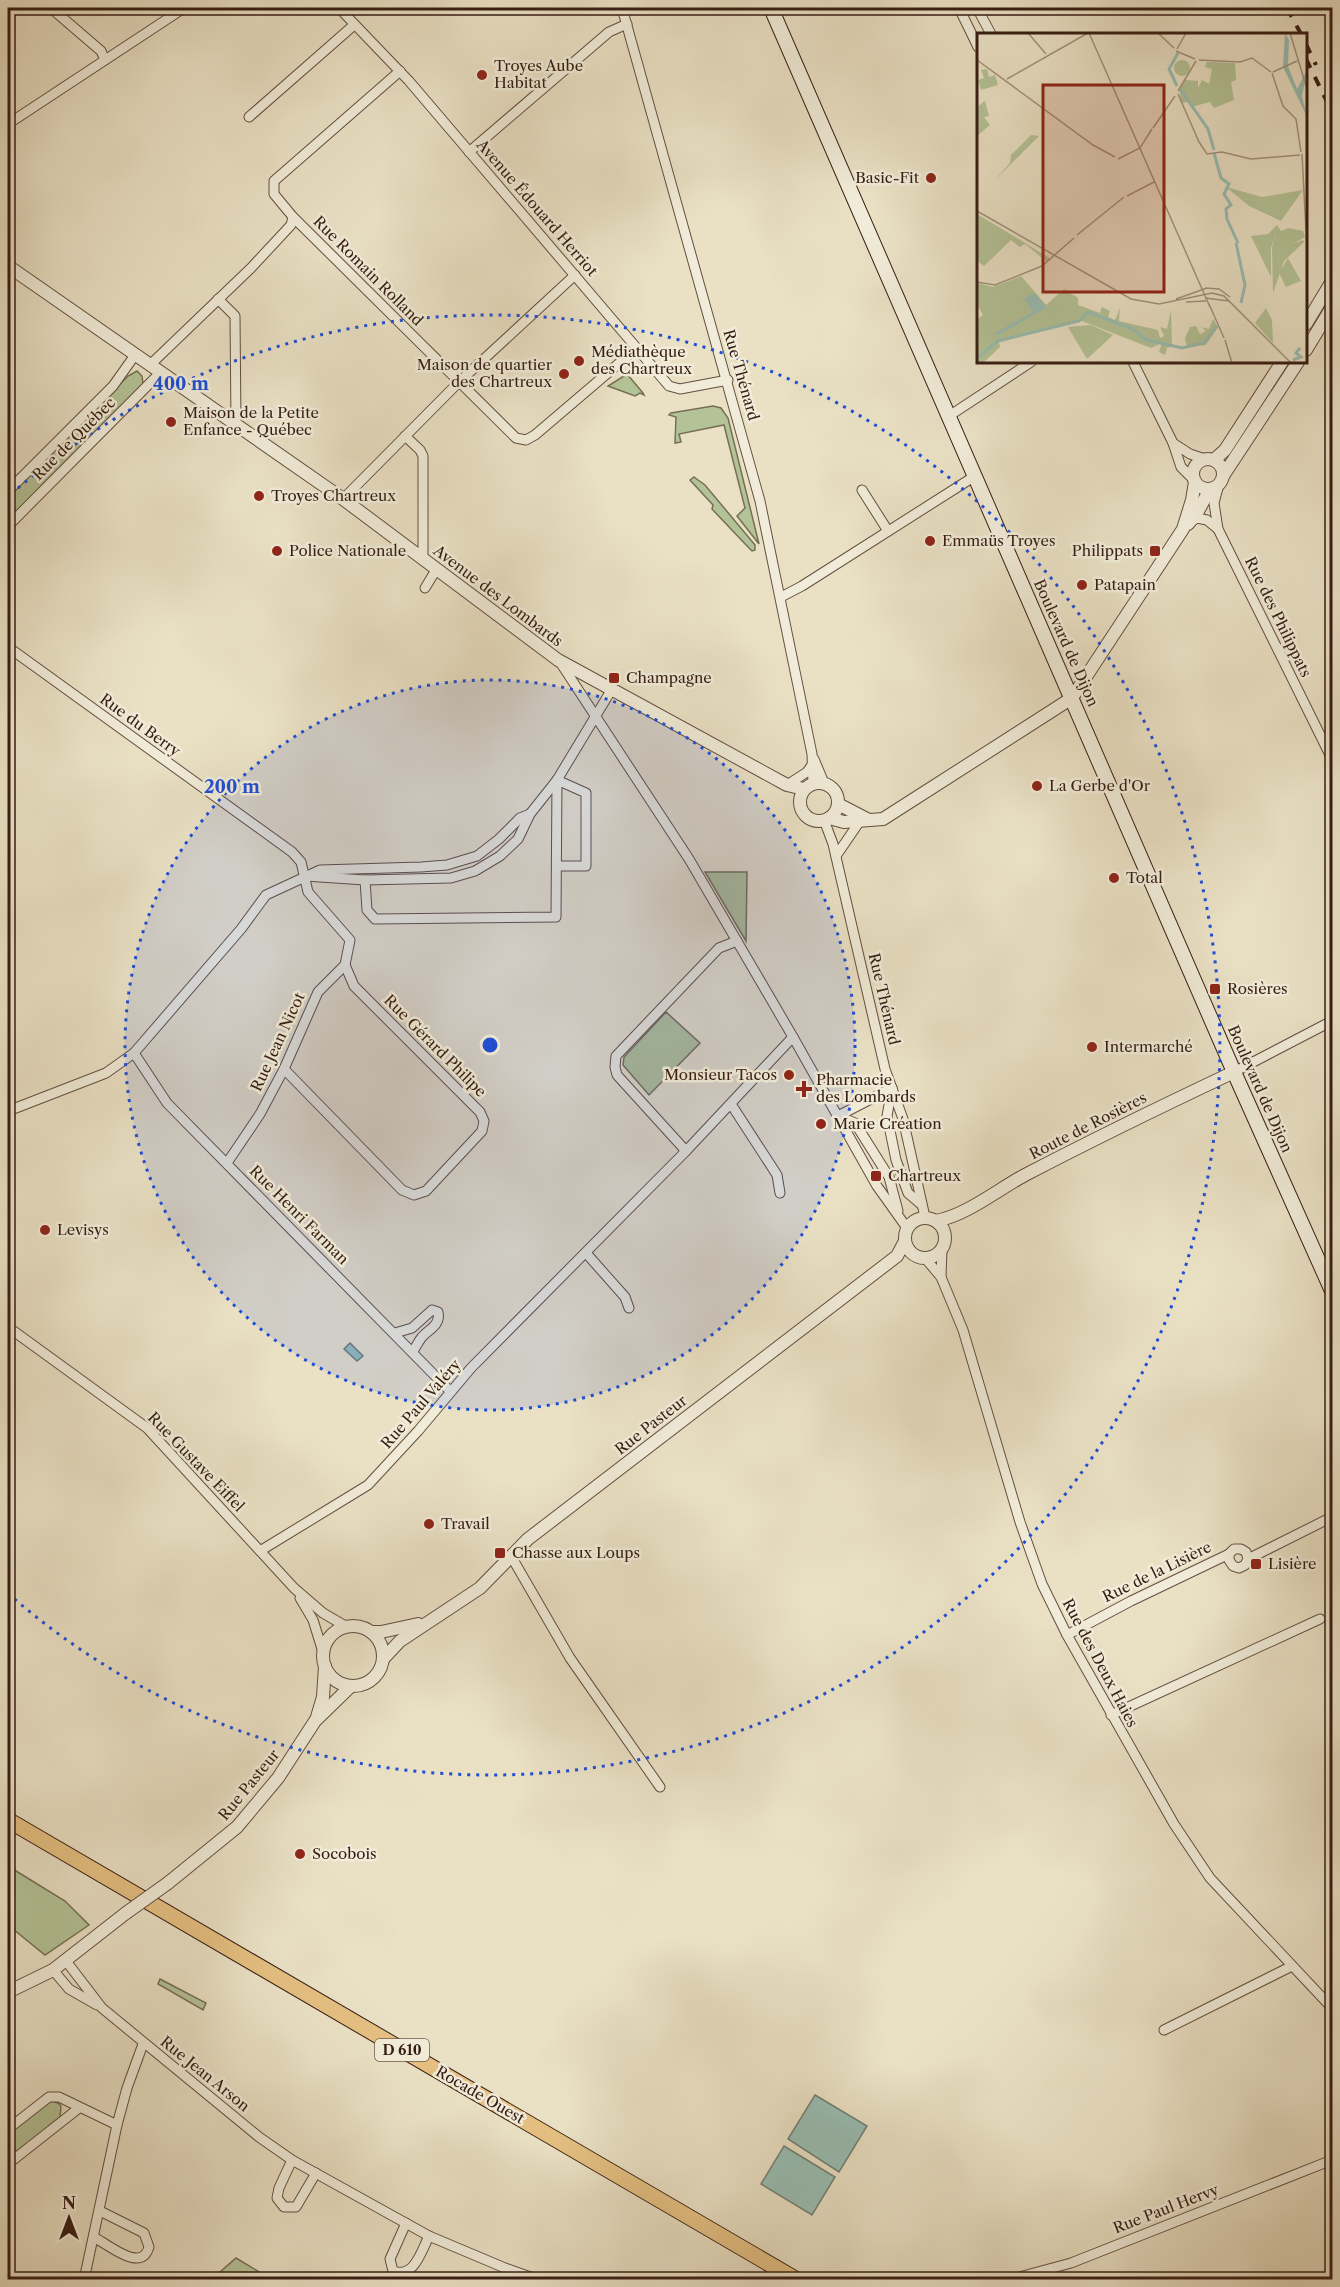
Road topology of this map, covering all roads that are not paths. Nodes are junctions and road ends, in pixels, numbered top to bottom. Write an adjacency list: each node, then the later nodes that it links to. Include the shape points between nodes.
1 (51, 8): 12 (street, via 101,51)
2 (184, 8): 12 (street)
3 (339, 8): 9 (street, Avenue Édouard Herriot)
4 (622, 8): 8 (street, Rue Thénard)
5 (771, 8): 34 (main road, Boulevard de Dijon)
6 (959, 8): 11 (street)
7 (977, 8): 10 (street)
8 (627, 24): 16 (street, via 609,32); 32 (street, Rue Thénard)
9 (354, 25): 13 (street, Avenue Édouard Herriot); 14 (street)
10 (990, 33)
11 (977, 45)
12 (105, 60): 15 (street)
13 (400, 71): 16 (street, Avenue Édouard Herriot); 17 (street, Rue Romain Rolland, via 273,181 274,194)
14 (249, 117)
15 (8, 124)
16 (469, 152): 19 (street, Avenue Édouard Herriot)
17 (293, 218): 21 (street, Rue de Québec, via 291,225); 33 (street, Rue Romain Rolland)
18 (8, 266): 26 (street, Avenue des Lombards)
19 (574, 275): 25 (street, Avenue Édouard Herriot); 33 (street)
20 (1332, 281): 23 (street)
21 (218, 299): 31 (street, Rue de Québec); 35 (street, via 235,316)
22 (1332, 307): 24 (street)
23 (1307, 321)
24 (1307, 347)
25 (637, 348): 32 (street, Avenue Édouard Herriot, via 669,386 680,389); 33 (street, Rue Romain Rolland, via 526,440 516,438)
26 (135, 355): 31 (street, Avenue des Lombards); 43 (street, Rue de Québec, via 113,386)
27 (1029, 363): 34 (street)
28 (1135, 363): 37 (street)
29 (1281, 363): 38 (street, via 1225,450)
30 (1297, 363): 41 (street)
31 (156, 369): 35 (street, Avenue des Lombards); 45 (street, Rue de Québec)
32 (728, 380): 52 (street, Rue Thénard)
33 (459, 383): 36 (street)
34 (949, 416): 39 (main road, Boulevard de Dijon)
35 (236, 423): 44 (street, Avenue des Lombards)
36 (405, 436): 44 (street); 49 (street, via 423,456)
37 (1173, 443): 38 (street, via 1190,454); 40 (street, via 1181,467)
38 (1209, 459): 40 (street, via 1194,466); 41 (street, via 1221,466)
39 (975, 476): 48 (street); 56 (main road, Boulevard de Dijon)
40 (1194, 481): 41 (street, via 1202,488); 46 (street)
41 (1218, 483): 46 (street); 47 (street, Rue des Philippats, via 1214,503)
42 (862, 490): 48 (street)
43 (8, 491)
44 (343, 499): 49 (street, Avenue des Lombards)
45 (8, 526)
46 (1187, 526): 47 (street, via 1197,518); 56 (street)
47 (1218, 529): 59 (street, Rue des Philippats)
48 (888, 531): 52 (street)
49 (423, 559): 50 (street, Avenue des Lombards)
50 (436, 570): 51 (street); 54 (street, Avenue des Lombards)
51 (425, 588)
52 (781, 597): 58 (street, Rue Thénard)
53 (8, 646): 71 (street, Rue du Berry, via 292,852 301,862)
54 (558, 660): 55 (street, Avenue des Lombards); 57 (street, Avenue des Lombards)
55 (612, 689): 57 (street); 62 (street, Avenue des Lombards)
56 (1072, 698): 68 (street, via 883,819); 79 (main road, Boulevard de Dijon)
57 (596, 717): 61 (street); 73 (street, Avenue des Lombards, via 689,859)
58 (812, 754): 60 (street, Rue Thénard); 63 (street, Rue Thénard)
59 (1332, 759)
60 (812, 765): 62 (street); 63 (street, Rue Thénard)
61 (556, 780): 66 (street); 70 (street); 70 (street, via 586,793 586,866)
62 (787, 785): 63 (street, Avenue des Lombards); 64 (street, Avenue des Lombards)
63 (814, 786): 64 (street); 65 (street, via 832,788)
64 (800, 803): 67 (street, via 808,817 816,821)
65 (838, 804): 67 (street, via 835,813); 68 (street)
66 (530, 813): 71 (street, via 477,856 447,865 320,870); 72 (street, via 518,839 475,871 451,878)
67 (826, 819): 68 (street); 69 (street, Rue Thénard)
68 (865, 821): 69 (street)
69 (836, 856): 80 (street, Rue Thénard)
70 (556, 866): 72 (street, via 556,916 375,919 367,910)
71 (305, 876): 72 (street); 74 (street, via 308,892 350,940); 77 (street, via 266,895)
72 (365, 880)
73 (737, 941): 76 (street, Avenue des Lombards); 84 (street, via 719,948 616,1056 617,1075)
74 (345, 965): 78 (street, Rue Jean Nicot, via 318,992); 78 (street, Rue Gérard Philipe, via 354,986 480,1112 484,1121 482,1131 426,1191 414,1195 402,1190)
75 (1332, 1021): 79 (street)
76 (793, 1037): 81 (street, Rue Paul Valéry); 83 (street, Avenue des Lombards)
77 (134, 1053): 82 (street, via 106,1073); 85 (street, Rue Henri Farman, via 167,1102)
78 (284, 1070): 85 (street, Rue Jean Nicot)
79 (1234, 1072): 88 (street, Route de Rosières, via 1094,1139 1012,1182); 97 (main road, Boulevard de Dijon)
80 (892, 1088): 83 (street); 87 (street, Rue Thénard); 87 (street, via 886,1116 896,1160 908,1193)
81 (731, 1104): 84 (street, Rue Paul Valéry); 86 (street, via 777,1175)
82 (8, 1111)
83 (838, 1116): 89 (street, Avenue des Lombards, via 877,1186); 89 (street, via 855,1123 889,1177)
84 (686, 1151): 93 (street, Rue Paul Valéry)
85 (227, 1163): 100 (street, Rue Henri Farman)
86 (780, 1193)
87 (928, 1214): 88 (street, Route de Rosières); 90 (street, via 914,1220); 91 (street, via 943,1227)
88 (960, 1215): 91 (street, Route de Rosières)
89 (900, 1216): 90 (street, Avenue des Lombards)
90 (906, 1234): 94 (street, Rue Pasteur); 95 (street, via 908,1249)
91 (945, 1236): 92 (street)
92 (942, 1249): 95 (street, via 935,1256); 96 (street, Rue des Deux Haies)
93 (586, 1253): 98 (street, via 625,1298); 102 (street, Rue Paul Valéry)
94 (897, 1256): 95 (street); 105 (street, Rue Pasteur)
95 (920, 1257): 96 (street, Rue des Deux Haies)
96 (941, 1277): 111 (street, Rue des Deux Haies, via 963,1330 1020,1522 1042,1584)
97 (1332, 1291)
98 (629, 1308)
99 (8, 1327): 104 (street, Rue Gustave Eiffel, via 147,1428)
100 (395, 1333): 101 (street, Rue Henri Farman); 101 (street, via 412,1328 432,1310 438,1312 437,1323)
101 (413, 1351): 102 (street, Rue Henri Farman)
102 (450, 1391): 104 (street, Rue Paul Valéry, via 368,1485)
103 (1332, 1517): 111 (street, Rue de la Lisière, via 1248,1559 1246,1552 1234,1549)
104 (260, 1551): 106 (street, Rue Gustave Eiffel)
105 (511, 1556): 108 (street, Rue Pasteur, via 480,1588); 118 (street, via 570,1658)
106 (294, 1588): 109 (street, Rue Gustave Eiffel); 112 (street, Rue Gustave Eiffel, via 314,1620)
107 (1320, 1619): 116 (street)
108 (428, 1622): 110 (street, Rue Pasteur); 113 (street, Rue Pasteur, via 400,1641)
109 (347, 1627): 110 (street); 112 (street, via 331,1635)
110 (371, 1632): 113 (street, via 382,1649)
111 (1067, 1635): 116 (street, Rue des Deux Haies)
112 (323, 1652): 114 (street)
113 (383, 1659): 115 (street, via 368,1682)
114 (325, 1666): 115 (street, via 335,1680); 117 (street, Rue Pasteur)
115 (351, 1686): 117 (street, Rue Pasteur)
116 (1111, 1715): 121 (street, Rue des Deux Haies, via 1210,1878)
117 (315, 1721): 120 (street, Rue Pasteur, bridge, via 278,1778 237,1827)
118 (660, 1787)
119 (8, 1820): 141 (main road, Rocade Ouest / D 610)
120 (66, 1961): 122 (street, Rue Pasteur); 124 (street, Rue Jean Arson)
121 (1292, 1966): 125 (street, Rue des Deux Haies); 126 (street)
122 (53, 1970): 123 (street, Rue Pasteur); 124 (street, Rue Jean Arson, via 69,1989)
123 (8, 1992)
124 (102, 2008): 127 (street, Rue Jean Arson)
125 (1332, 2008)
126 (1164, 2030)
127 (143, 2044): 129 (street); 131 (street, Rue Jean Arson)
128 (79, 2108): 129 (street); 130 (street, via 59,2097 49,2097); 133 (street)
129 (117, 2125): 135 (street)
130 (8, 2129)
131 (292, 2160): 134 (street, Rue Jean Arson); 134 (street, via 277,2198 284,2207 296,2208)
132 (1332, 2160): 142 (street, Rue Paul Hervy, via 1071,2263)
133 (8, 2164)
134 (316, 2173): 136 (street, Rue Jean Arson)
135 (100, 2211): 138 (street); 138 (street, via 144,2234 149,2247 142,2259 134,2259)
136 (406, 2223): 137 (street, Rue Jean Arson); 137 (street, via 390,2259 393,2271 408,2272)
137 (429, 2236): 140 (street, Rue Jean Arson)
138 (95, 2238): 139 (street)
139 (84, 2280)
140 (539, 2280)
141 (797, 2280)
142 (1008, 2280)

